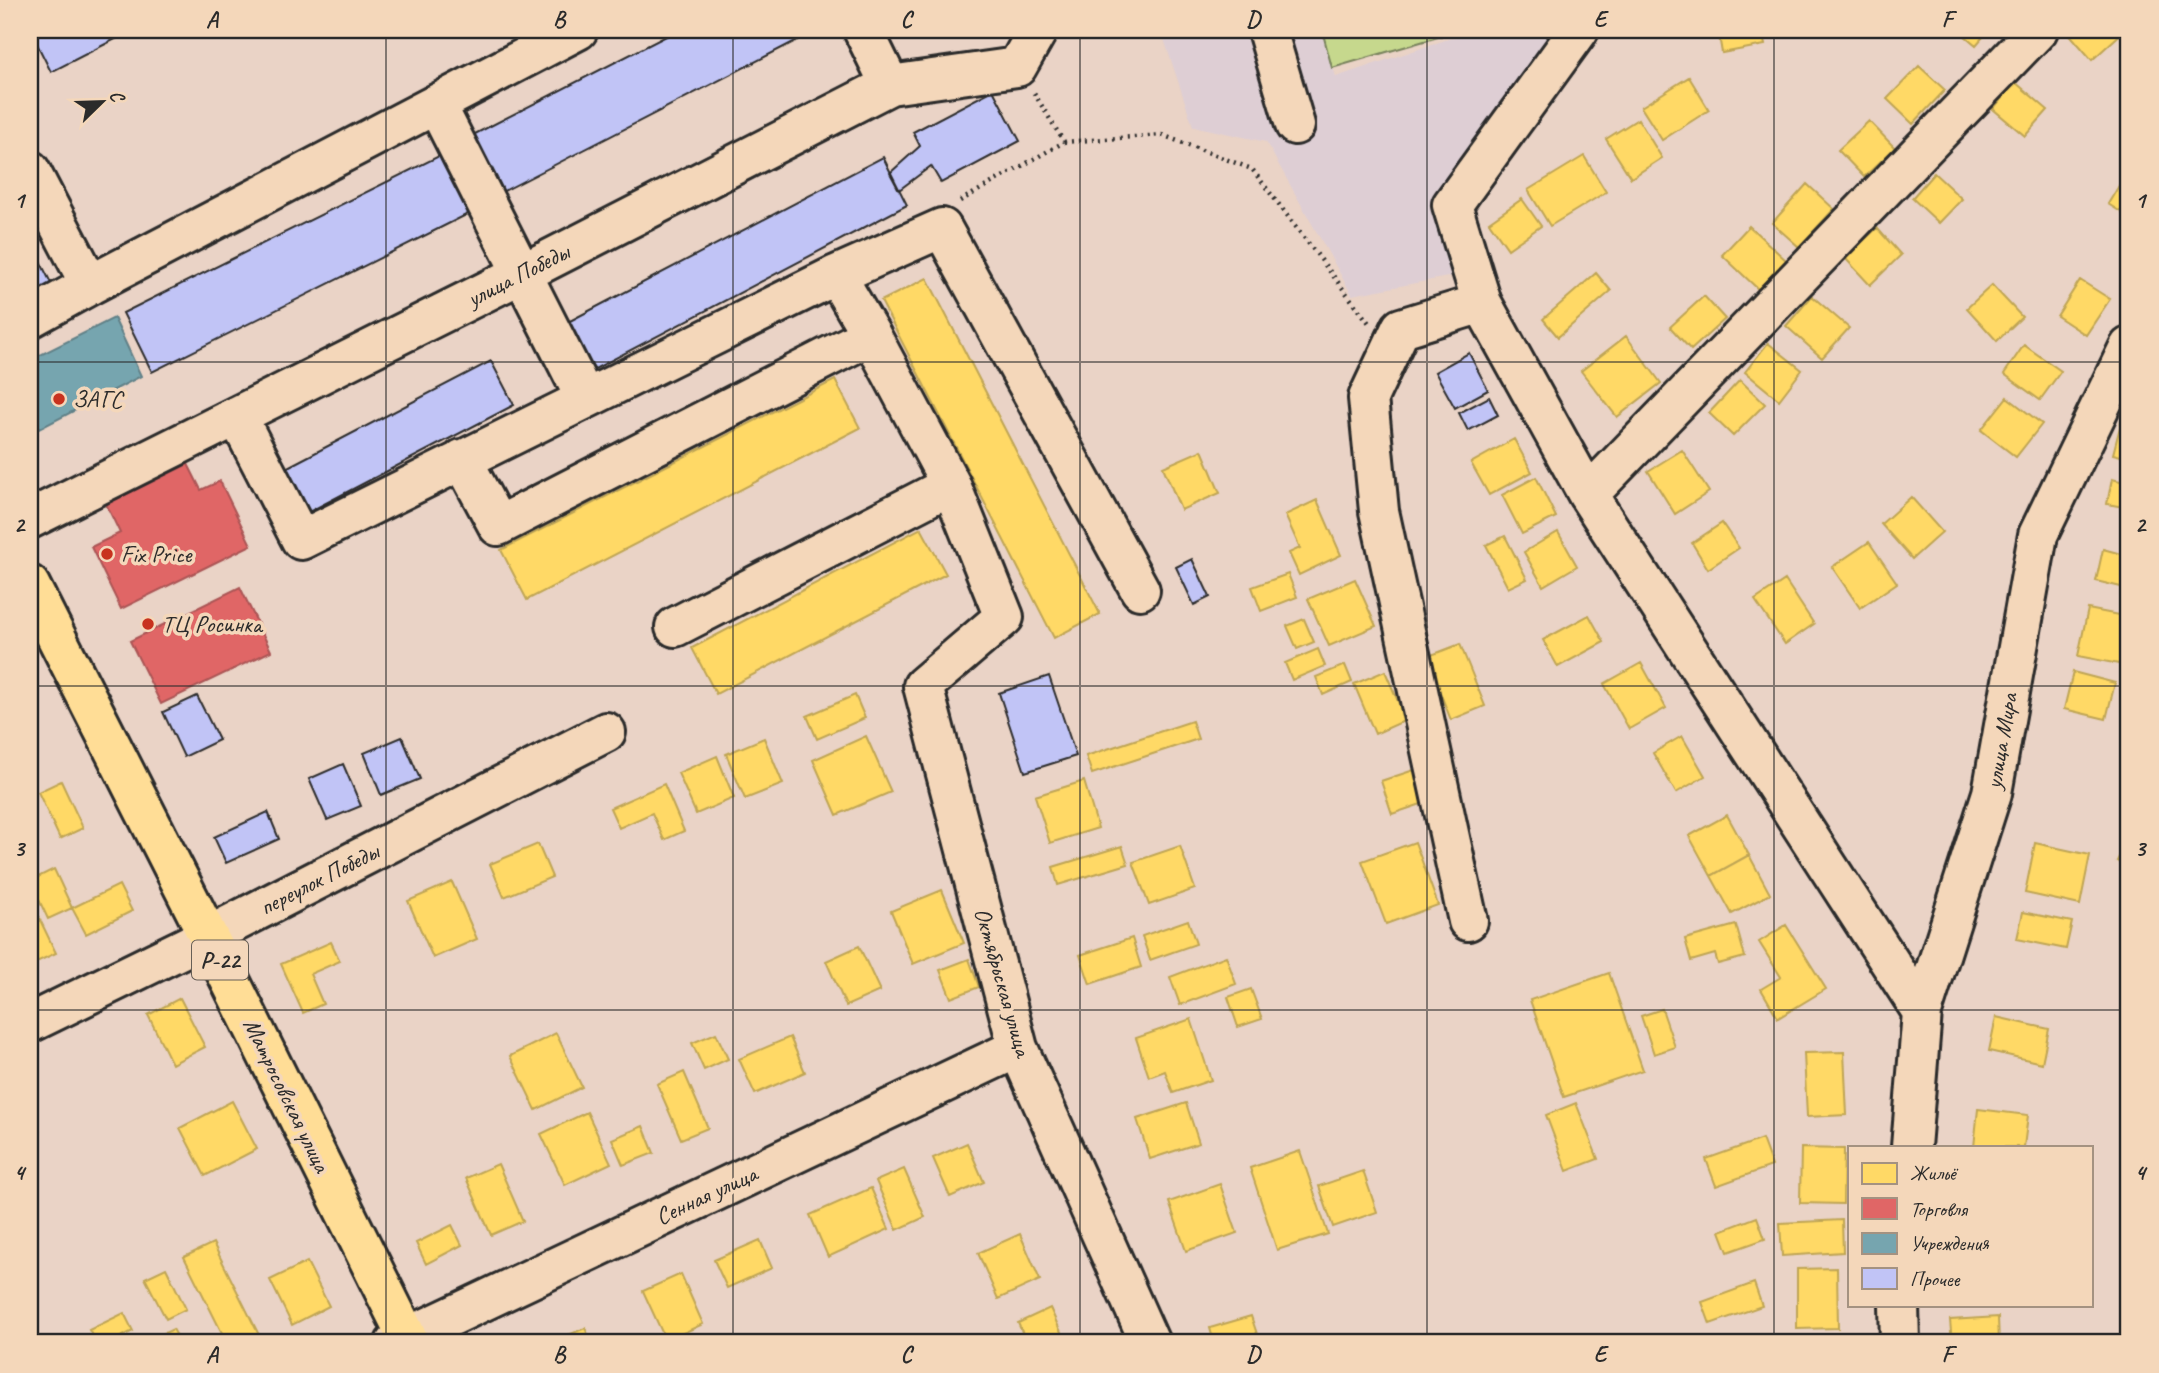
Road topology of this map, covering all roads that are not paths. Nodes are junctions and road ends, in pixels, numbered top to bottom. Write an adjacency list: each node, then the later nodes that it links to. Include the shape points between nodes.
1 (578, 30): 8 (street)
2 (863, 30): 7 (street)
3 (1038, 30): 7 (street, улица Победы, via 1017,67)
4 (1267, 30): 9 (street)
5 (1579, 30): 14 (street, via 1452,205)
6 (2038, 30): 22 (street)
7 (890, 85): 11 (street, улица Победы)
8 (436, 104): 11 (street); 13 (street)
9 (1295, 125)
10 (30, 170): 13 (street)
11 (523, 273): 18 (street); 19 (street, улица Победы)
12 (836, 275): 16 (street); 18 (street); 25 (street, via 942,228)
13 (89, 285): 15 (street)
14 (1482, 303): 22 (street); 28 (street, via 1401,328 1368,398 1379,511)
15 (30, 318)
16 (871, 335): 20 (street, via 498,526); 21 (street)
17 (2129, 346): 30 (street, улица Мира, via 2038,535 1992,793)
18 (585, 398): 20 (street)
19 (237, 416): 20 (street, via 301,540); 23 (street, улица Победы)
20 (462, 459)
21 (951, 485): 26 (street); 32 (street, Октябрьская улица, via 1004,617 923,686)
22 (1588, 495): 30 (street)
23 (30, 519)
24 (30, 585): 29 (highway, Матросовская улица / Р-22)
25 (1140, 590)
26 (675, 627)
27 (606, 732): 29 (street, переулок Победы)
28 (1468, 921)
29 (208, 936): 31 (street, переулок Победы); 35 (highway, Матросовская улица / Р-22)
30 (1922, 1012): 33 (street, улица Мира)
31 (30, 1023)
32 (1018, 1048): 35 (street, Сенная улица); 36 (street, Октябрьская улица)
33 (1911, 1146)
34 (1899, 1306): 37 (street)
35 (404, 1341)
36 (1150, 1343)
37 (1900, 1343)

